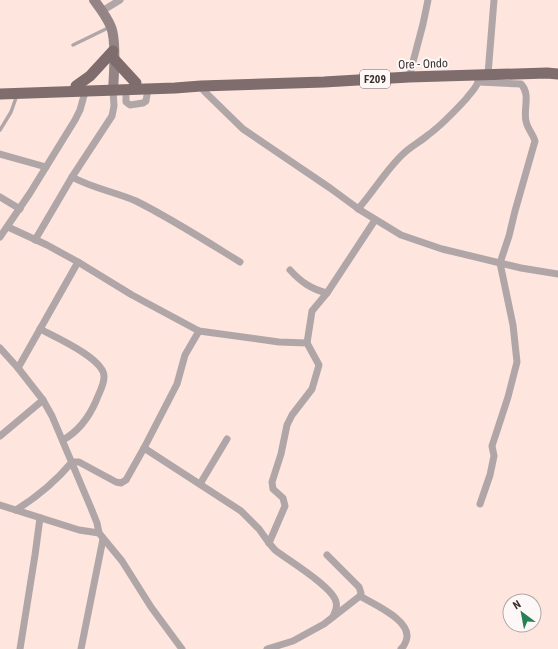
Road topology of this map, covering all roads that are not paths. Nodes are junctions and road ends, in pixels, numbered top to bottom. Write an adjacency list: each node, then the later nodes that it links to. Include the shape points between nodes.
1 (94, 0): 5 (main road)
2 (120, 0): 5 (street)
3 (428, 0): 10 (street)
4 (494, 0): 11 (street)
5 (102, 11): 6 (main road)
6 (111, 26): 7 (lane); 8 (main road)
7 (73, 45)
8 (113, 54): 12 (main road); 14 (main road); 15 (main road)
9 (558, 74): 11 (main road, Ore - Ondo / F209)
10 (409, 77): 11 (main road, Ore - Ondo / F209); 13 (main road, Ore - Ondo / F209)
11 (482, 77): 26 (street, via 474,91 442,125 404,153); 33 (street, via 521,84 525,88 526,122 535,141)
12 (136, 83): 13 (main road, F209, via 182,83); 14 (main road, F209)
13 (197, 86): 17 (main road, F209); 26 (street, via 243,129)
14 (113, 87): 15 (main road, F209); 16 (main road, F209); 23 (street, via 112,116)
15 (80, 89): 18 (main road, F209, via 32,90); 22 (street, via 80,110)
16 (126, 89): 17 (main road, F209); 17 (street, via 126,102 130,105 146,101)
17 (148, 89)
18 (20, 93): 19 (main road, F209); 20 (lane)
19 (0, 94)
20 (0, 130)
21 (0, 154): 22 (street)
22 (46, 166): 25 (street)
23 (72, 177): 30 (street); 32 (street, via 141,204 178,223)
24 (0, 197): 25 (street)
25 (20, 209): 28 (street)
26 (358, 209): 27 (street)
27 (375, 220): 33 (street, via 401,235 442,249); 36 (street)
28 (8, 227): 29 (street); 30 (street)
29 (0, 237)
30 (35, 240): 31 (street)
31 (78, 262): 37 (street); 38 (street, via 132,295)
32 (240, 262)
33 (500, 263): 35 (street); 50 (street, via 513,325 517,362 492,446 494,456)
34 (290, 270): 36 (street, via 308,287)
35 (558, 274)
36 (328, 293): 39 (street, via 312,311)
37 (40, 329): 41 (street); 45 (street, via 95,361 105,376 94,407 84,423)
38 (199, 330): 39 (street, via 279,342); 46 (street, via 185,355 177,384)
39 (307, 343): 54 (street, via 319,365 312,389 292,415 285,432 272,482 286,506)
40 (0, 348): 41 (street)
41 (18, 368): 42 (street)
42 (43, 400): 43 (street); 45 (street)
43 (0, 436)
44 (227, 439): 48 (street)
45 (63, 440): 47 (street)
46 (144, 448): 47 (street, via 126,480 121,483 79,462); 48 (street)
47 (72, 462): 51 (street, via 45,490); 53 (street)
48 (200, 484): 54 (street, via 241,511)
49 (0, 504): 51 (street)
50 (480, 504)
51 (16, 510): 52 (street)
52 (40, 518): 53 (street); 58 (street)
53 (101, 536): 59 (street); 60 (street, via 122,561)
54 (269, 543): 57 (street, via 328,590 336,600 337,608)
55 (327, 555): 56 (street, via 359,587)
56 (360, 596): 57 (street); 62 (street, via 397,617 405,627 406,641)
57 (333, 616): 61 (street, via 324,624 293,641)
58 (20, 649)
59 (81, 649)
60 (182, 649)
61 (267, 649)
62 (401, 649)

